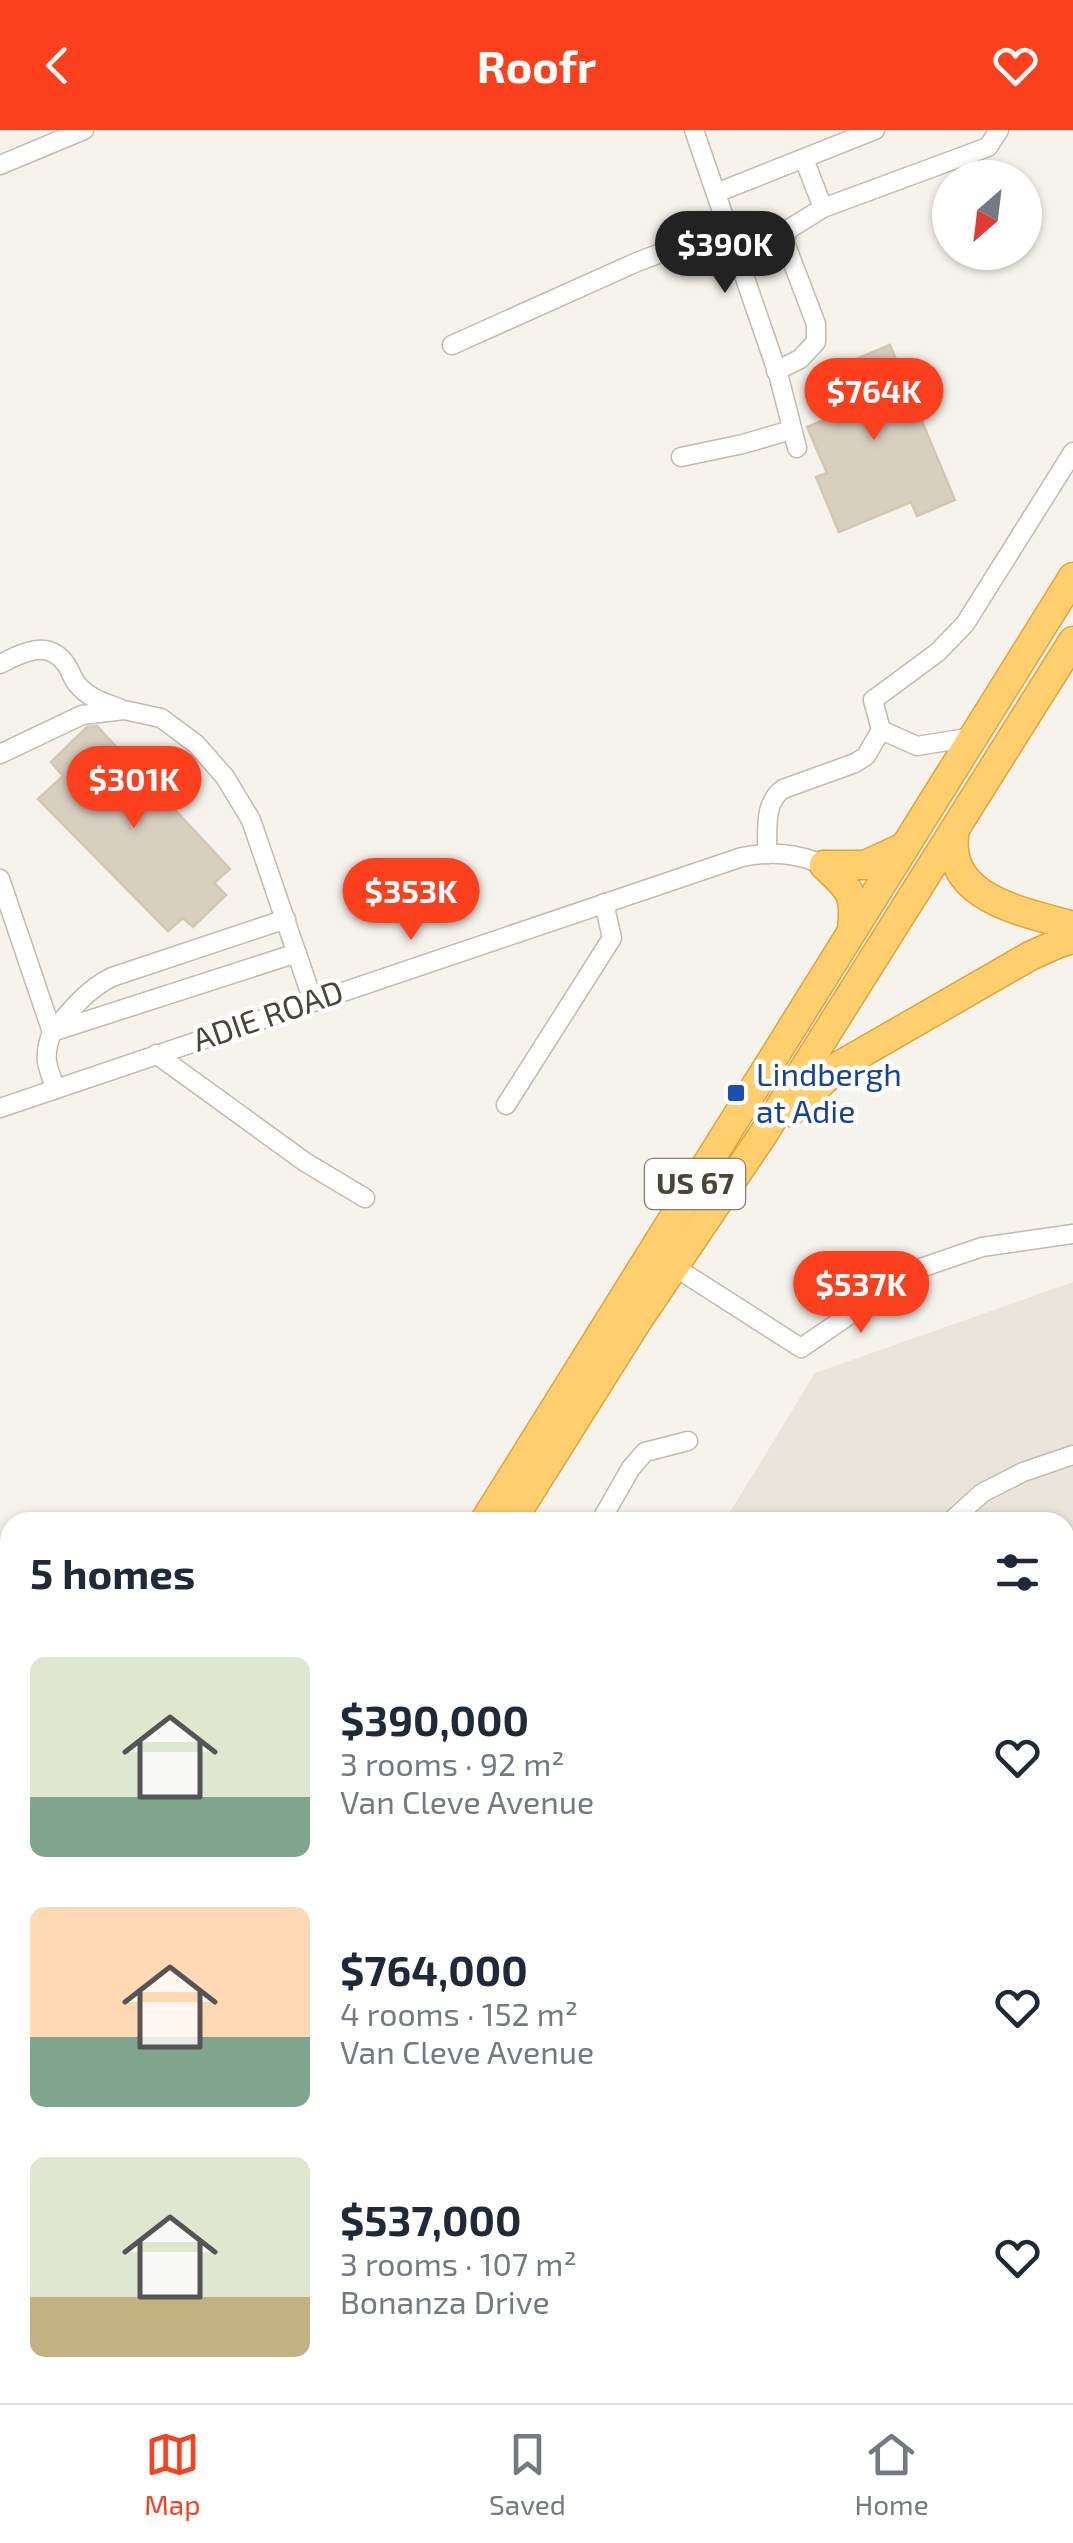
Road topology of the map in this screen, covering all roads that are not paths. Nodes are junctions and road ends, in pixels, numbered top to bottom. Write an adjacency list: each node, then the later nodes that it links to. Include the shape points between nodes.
1 (84, 130): 6 (street)
2 (694, 130): 7 (street)
3 (876, 130): 5 (street)
4 (1000, 130): 8 (street, via 988,148)
5 (804, 159): 7 (street); 8 (street)
6 (0, 165)
7 (716, 193): 9 (street)
8 (823, 208): 11 (street, via 789,229 784,240 816,324 816,342)
9 (727, 228): 10 (street); 11 (street)
10 (452, 345)
11 (776, 371): 13 (street, via 794,439)
12 (1073, 452): 18 (street, via 965,624 873,700)
13 (680, 457)
14 (1073, 578): 19 (highway, US 67)
15 (1073, 640): 21 (highway, US 67)
16 (0, 664): 17 (street, via 31,649 49,650 92,698)
17 (124, 710): 20 (street, via 82,716); 27 (street, via 161,718 225,776 251,820)
18 (881, 730): 19 (street, via 917,746); 23 (street, via 855,763 775,795)
19 (973, 737): 22 (highway, US 67)
20 (0, 754)
21 (955, 829): 28 (highway, via 952,844 966,881 1011,908); 38 (highway, US 67)
22 (905, 846): 24 (highway, via 864,865); 29 (highway, US 67)
23 (768, 854): 24 (street, ADIE ROAD); 26 (street, ADIE ROAD)
24 (824, 864): 29 (highway, via 850,889)
25 (0, 879): 33 (street)
26 (604, 903): 32 (street, ADIE ROAD); 36 (street, via 612,938)
27 (286, 919): 31 (street); 33 (street, via 112,977 78,1000)
28 (1073, 926)
29 (852, 930): 44 (highway, US 67)
30 (1073, 939): 38 (highway, via 1030,956 839,1066)
31 (297, 952): 32 (street); 33 (street)
32 (313, 1001): 34 (street, ADIE ROAD)
33 (52, 1032): 35 (street, via 45,1050)
34 (156, 1054): 35 (street, ADIE ROAD); 39 (street)
35 (56, 1089): 37 (street, ADIE ROAD)
36 (506, 1105)
37 (0, 1108)
38 (762, 1136): 41 (highway, US 67)
39 (365, 1198)
40 (1073, 1234): 41 (street, via 982,1247 915,1270 801,1348)
41 (673, 1266): 45 (highway, US 67)
42 (688, 1440): 46 (street, via 646,1452)
43 (1073, 1455): 47 (street, via 1009,1478)
44 (490, 1512)
45 (516, 1512)
46 (606, 1512)
47 (961, 1512)

